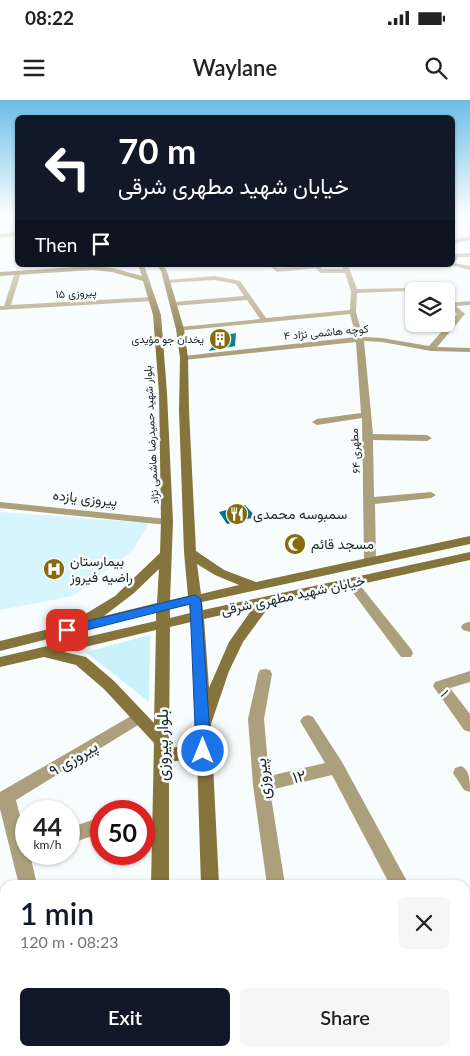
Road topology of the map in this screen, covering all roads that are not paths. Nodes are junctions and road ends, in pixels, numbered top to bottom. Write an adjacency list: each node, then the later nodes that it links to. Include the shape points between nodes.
1 (455, 264): 11 (street)
2 (15, 267): 9 (main road)
3 (106, 267): 12 (main road)
4 (142, 267): 15 (main road, بلوار شهید حمیدرضا هاشمی نژاد)
5 (161, 267): 16 (main road, بلوار شهید حمیدرضا هاشمی نژاد)
6 (274, 267): 7 (street, via 277,270)
7 (308, 267)
8 (318, 267): 10 (street, via 320,271)
9 (0, 268)
10 (346, 268): 18 (street)
11 (470, 268)
12 (101, 269): 13 (main road); 15 (main road)
13 (18, 272): 14 (main road); 23 (street)
14 (0, 274)
15 (147, 280): 20 (main road, بلوار شهید حمیدرضا هاشمی نژاد)
16 (167, 282): 19 (street, via 215,278 238,282); 22 (main road, بلوار شهید حمیدرضا هاشمی نژاد)
17 (405, 289): 18 (street)
18 (354, 291): 24 (street, مطهری ۶۴)
19 (248, 298): 22 (street); 25 (street)
20 (152, 299): 23 (street, پیروزی ۱۵); 30 (main road, بلوار شهید حمیدرضا هاشمی نژاد)
21 (470, 303): 28 (street, via 450,304 461,314)
22 (173, 304): 26 (main road, بلوار شهید حمیدرضا هاشمی نژاد)
23 (3, 307)
24 (353, 312): 25 (street); 27 (street, مطهری ۶۴)
25 (264, 320): 26 (street)
26 (180, 329): 30 (main road, بلوار شهید حمیدرضا هاشمی نژاد)
27 (360, 339): 28 (street, کوچه هاشمی نژاد ۴); 30 (street, کوچه هاشمی نژاد ۴); 31 (street, مطهری ۶۴)
28 (431, 349): 29 (street, کوچه هاشمی نژاد ۴)
29 (470, 350)
30 (172, 359): 38 (main road, بلوار شهید حمیدرضا هاشمی نژاد); 40 (main road, بلوار شهید حمیدرضا هاشمی نژاد, via 184,410)
31 (366, 415): 32 (street); 33 (street, مطهری ۶۴)
32 (317, 422)
33 (368, 437): 34 (street); 36 (street, مطهری ۶۴)
34 (427, 438)
35 (431, 495): 36 (street)
36 (370, 501): 43 (street, مطهری ۶۴)
37 (0, 505): 38 (street, پیروزی یازده)
38 (167, 522): 41 (main road, بلوار شهید حمیدرضا هاشمی نژاد)
39 (470, 540): 43 (main road, خیابان شهید مطهری شرقی)
40 (190, 552): 45 (main road, via 214,571); 46 (main road, بلوار شهید حمیدرضا هاشمی نژاد)
41 (166, 553): 48 (main road, بلوار شهید حمیدرضا هاشمی نژاد); 51 (main road, via 141,581 104,611)
42 (470, 556): 44 (main road, خیابان شهید مطهری شرقی)
43 (370, 561): 45 (main road, خیابان شهید مطهری شرقی)
44 (351, 582): 47 (main road, خیابان شهید مطهری شرقی); 54 (street)
45 (256, 586): 46 (main road, خیابان شهید مطهری شرقی)
46 (195, 599): 48 (main road, خیابان شهید مطهری شرقی); 49 (main road, بلوار شهید حمیدرضا هاشمی نژاد)
47 (266, 601): 49 (main road, خیابان شهید مطهری شرقی); 61 (main road, via 241,630 221,671)
48 (163, 606): 50 (main road, بلوار پیروزی); 51 (main road, خیابان شهید مطهری شرقی)
49 (197, 617): 50 (main road, خیابان شهید مطهری شرقی); 61 (main road)
50 (163, 626): 53 (main road, خیابان شهید مطهری شرقی); 62 (main road, بلوار پیروزی)
51 (48, 635): 52 (main road, خیابان شهید مطهری شرقی)
52 (0, 646)
53 (46, 652): 55 (main road, خیابان شهید مطهری شرقی); 58 (main road, via 81,661 109,684)
54 (406, 653)
55 (0, 662)
56 (265, 674): 65 (street, پیروزی, via 256,719)
57 (470, 676): 60 (street, ۱, via 440,686)
58 (138, 718): 62 (main road); 66 (street, پیروزی ۹)
59 (308, 721): 64 (street)
60 (470, 726)
61 (204, 729): 63 (main road)
62 (162, 749): 63 (main road); 70 (main road, بلوار پیروزی)
63 (203, 751): 71 (main road)
64 (336, 767): 65 (street, ۱۲); 73 (street)
65 (262, 785): 72 (street, پیروزی)
66 (4, 799): 67 (street)
67 (15, 830)
68 (25, 865): 69 (street)
69 (27, 880)
70 (160, 880)
71 (210, 880)
72 (275, 880)
73 (397, 880)

